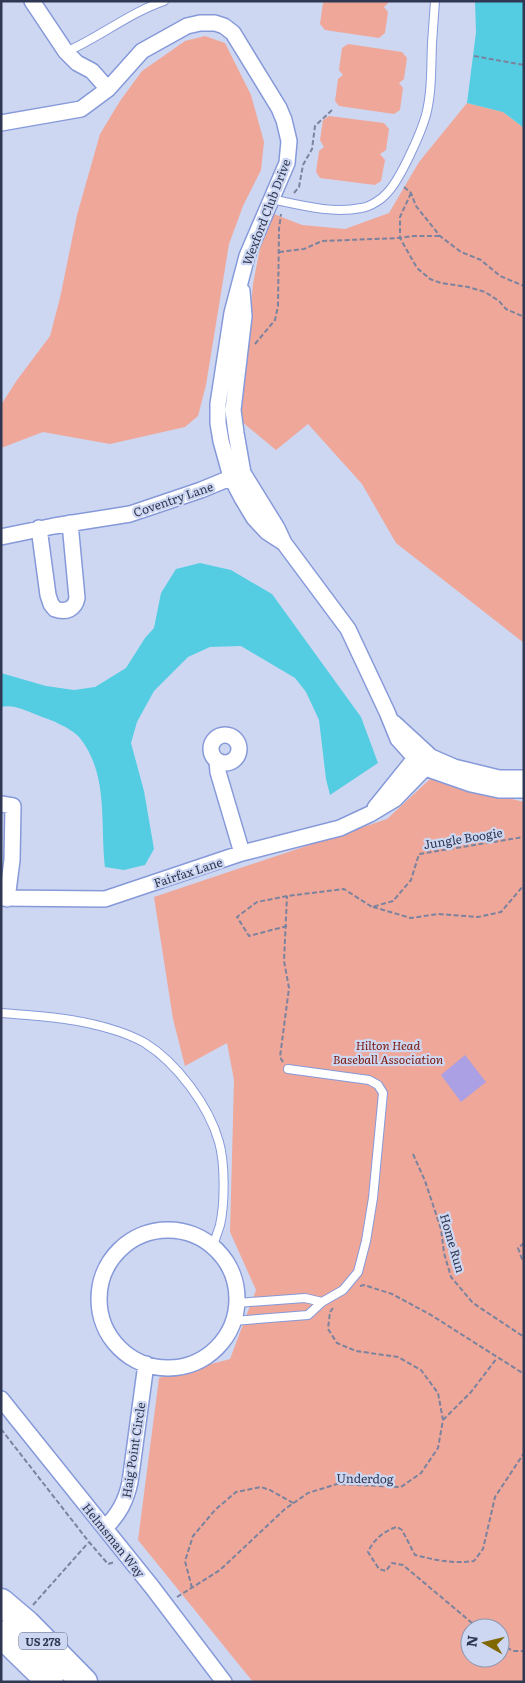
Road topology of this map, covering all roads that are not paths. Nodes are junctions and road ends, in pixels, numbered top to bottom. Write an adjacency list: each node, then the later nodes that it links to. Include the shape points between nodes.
1 (32, 1): 4 (street)
2 (164, 1): 4 (lane, via 144,8)
3 (435, 1): 7 (lane, via 426,115 419,135 387,194 363,208 339,210)
4 (66, 52): 5 (street, via 92,71)
5 (108, 89): 6 (street, Wexford Club Drive, via 81,109); 7 (street, Wexford Club Drive, via 142,51 187,26 215,23 224,26 233,33 284,120 288,141 287,163)
6 (1, 123)
7 (279, 201): 8 (street, Wexford Club Drive, via 247,256 241,282 244,316 233,410)
8 (237, 475): 9 (street, Coventry Lane, via 130,514); 12 (street, Wexford Club Drive, via 348,629 391,720)
9 (70, 523): 10 (street, Coventry Lane); 10 (street, via 77,598 76,605 65,611 55,609 48,596)
10 (39, 528): 11 (street, Coventry Lane)
11 (1, 537)
12 (423, 758): 14 (street, Wexford Club Drive, via 478,774); 15 (street, Wexford Club Drive, via 471,784 499,790); 17 (street, Fairfax Lane, via 407,766 370,814 340,828)
13 (217, 761): 17 (street)
14 (524, 778)
15 (524, 790)
16 (1, 804): 18 (street, via 13,806 12,860)
17 (242, 853): 18 (street, Fairfax Lane, via 105,899)
18 (4, 898)
19 (1, 1013): 21 (lane, via 90,1023 145,1044 168,1062 196,1095 220,1143 222,1200 220,1224)
20 (288, 1069): 22 (lane, via 369,1080 383,1093 366,1242 358,1272 343,1290)
21 (213, 1246): 23 (street, via 227,1262 235,1282); 25 (street, via 194,1235 173,1230 151,1232 131,1240 114,1255 104,1274 99,1296 102,1318 111,1338 126,1354)
22 (322, 1302): 23 (lane, via 305,1298); 24 (lane, via 308,1315)
23 (237, 1303): 24 (street)
24 (233, 1321): 25 (street, via 222,1342 206,1356 187,1365 166,1368)
25 (146, 1364): 27 (street, Haig Point Circle, via 126,1499 120,1512)
26 (1, 1399): 27 (street, Helmsman Way)
27 (105, 1528): 32 (street, Helmsman Way)
28 (1, 1602): 31 (highway, US 278)
29 (1, 1634): 30 (highway, US 278)
30 (50, 1682)
31 (84, 1682)
32 (224, 1682)

